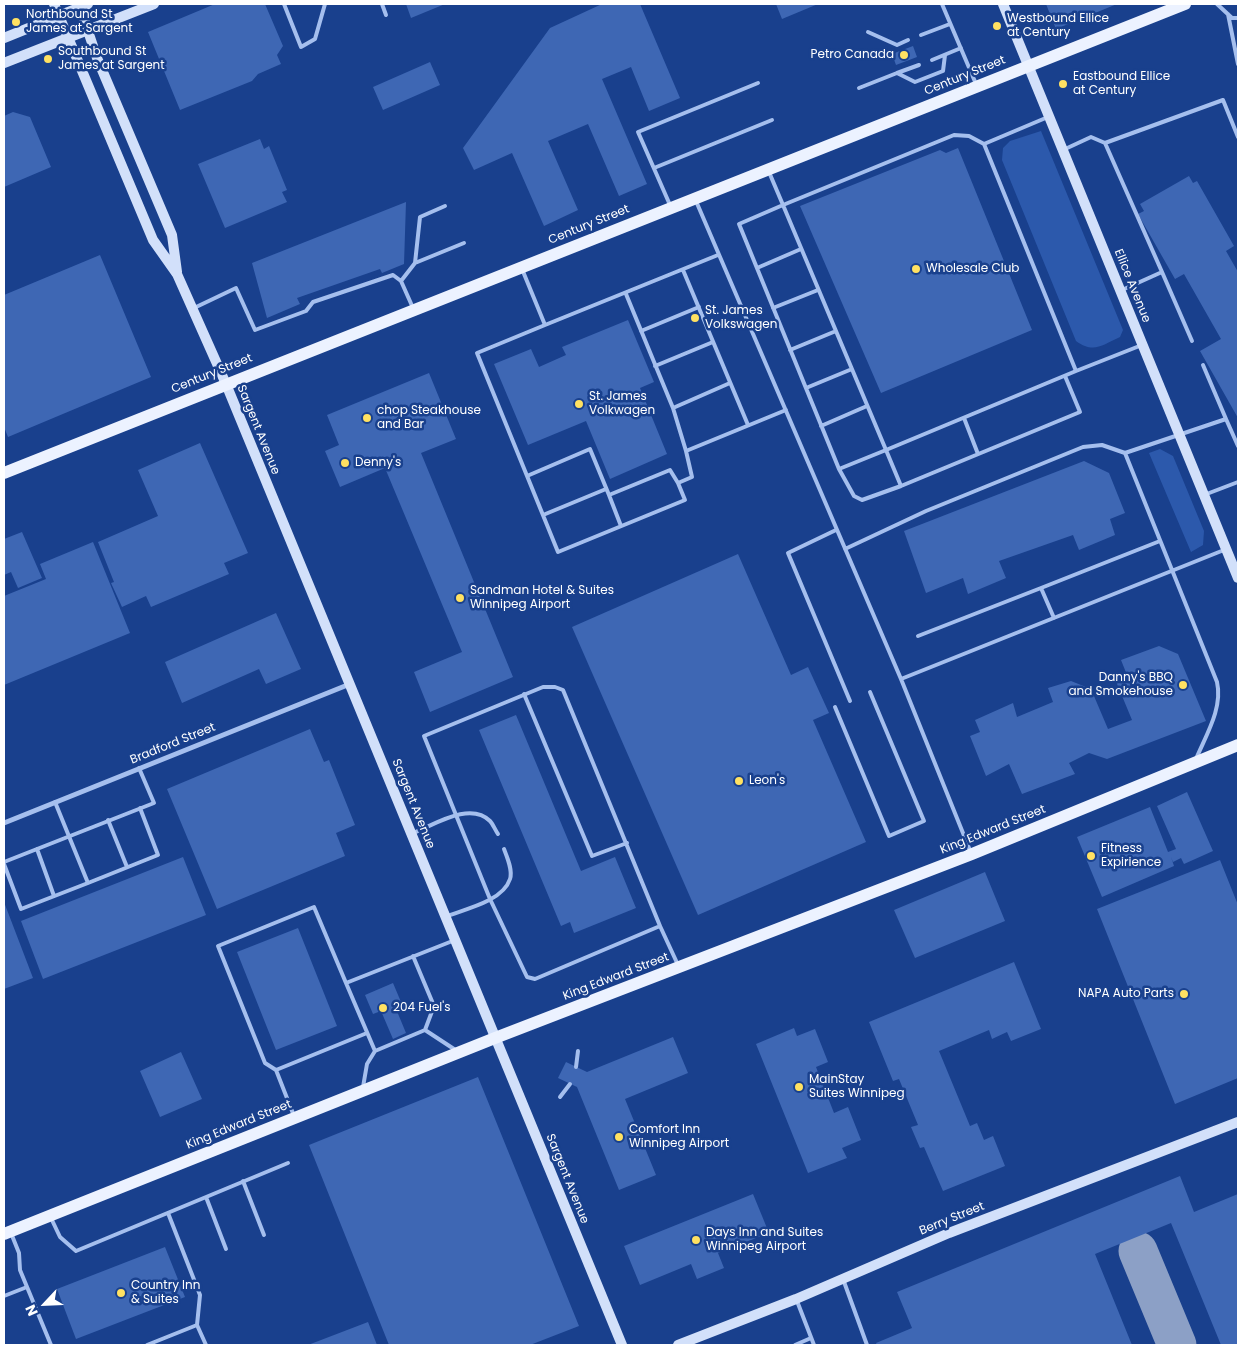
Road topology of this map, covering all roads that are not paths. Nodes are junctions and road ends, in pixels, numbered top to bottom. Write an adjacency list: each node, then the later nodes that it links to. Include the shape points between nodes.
1 (54, 4): 12 (main road, Sargent Avenue)
2 (154, 4): 16 (main road)
3 (284, 4): 4 (lane, via 301,47 316,39)
4 (325, 4)
5 (382, 4): 13 (lane)
6 (942, 4): 15 (lane)
7 (1003, 4): 28 (main road, Ellice Avenue)
8 (1185, 4): 28 (main road, Century Street)
9 (1217, 4): 11 (lane)
10 (82, 5): 12 (main road); 16 (main road, Sargent Avenue)
11 (1228, 14): 14 (lane); 26 (lane)
12 (58, 15): 19 (main road); 20 (main road, Sargent Avenue)
13 (386, 15)
14 (1238, 18)
15 (950, 24): 18 (lane); 22 (lane)
16 (88, 31): 20 (main road); 53 (main road, Sargent Avenue, via 172,235)
17 (868, 32): 21 (lane, via 897,45)
18 (921, 35)
19 (4, 38)
20 (67, 38): 25 (main road); 53 (main road, Sargent Avenue, via 153,240)
21 (908, 40)
22 (961, 48): 23 (lane); 31 (lane)
23 (945, 55): 24 (lane); 29 (lane, via 943,71 915,82)
24 (932, 60)
25 (4, 63)
26 (1238, 64)
27 (919, 65): 29 (lane)
28 (1029, 65): 31 (main road, Century Street); 33 (main road, Ellice Avenue)
29 (897, 73): 32 (lane)
30 (758, 83): 39 (lane, via 638,132)
31 (977, 86): 40 (main road, Century Street)
32 (859, 88)
33 (1050, 116): 37 (lane); 38 (main road, Ellice Avenue)
34 (772, 120): 39 (lane)
35 (1238, 137): 36 (lane, via 1223,100)
36 (1105, 143): 38 (lane, via 1091,137); 52 (lane)
37 (984, 144): 42 (lane, via 969,136 954,135); 72 (lane)
38 (1063, 150): 56 (main road, Ellice Avenue)
39 (654, 168): 44 (lane)
40 (767, 169): 41 (main road, Century Street); 42 (lane)
41 (695, 198): 44 (main road, Century Street); 47 (lane)
42 (783, 205): 46 (lane); 50 (lane, via 739,224)
43 (445, 206): 48 (lane, via 420,217)
44 (671, 207): 49 (main road, Century Street)
45 (464, 243): 48 (lane)
46 (801, 249): 50 (lane); 55 (lane)
47 (718, 255): 51 (lane); 79 (lane)
48 (415, 263): 54 (lane)
49 (521, 267): 61 (main road, Century Street); 62 (lane)
50 (757, 268): 59 (lane)
51 (683, 270): 57 (lane); 58 (lane)
52 (1162, 272): 56 (lane); 65 (lane)
53 (177, 274): 60 (main road, Sargent Avenue)
54 (401, 281): 60 (lane, via 393,275 313,302 306,311 255,330 236,288); 61 (lane)
55 (818, 290): 59 (lane); 64 (lane)
56 (1120, 291): 67 (main road, Ellice Avenue)
57 (626, 294): 62 (lane); 63 (lane)
58 (698, 307): 63 (lane); 66 (lane)
59 (774, 308): 68 (lane)
60 (192, 309): 74 (main road, Sargent Avenue)
61 (414, 309): 74 (main road, Century Street)
62 (545, 325): 92 (lane, via 477,353)
63 (641, 331): 70 (lane)
64 (836, 331): 68 (lane); 71 (lane)
65 (1192, 341)
66 (713, 342): 70 (lane); 75 (lane)
67 (1142, 345): 72 (lane); 84 (main road, Ellice Avenue)
68 (790, 350): 76 (lane)
69 (1202, 365): 81 (lane)
70 (655, 366): 78 (lane)
71 (852, 369): 76 (lane); 77 (lane)
72 (1076, 371): 73 (lane)
73 (1065, 376): 80 (lane); 89 (lane, via 1080,412)
74 (226, 384): 91 (main road, Century Street); 111 (main road, Sargent Avenue)
75 (730, 384): 78 (lane); 82 (lane)
76 (806, 388): 83 (lane)
77 (867, 406): 83 (lane); 87 (lane)
78 (673, 408): 86 (lane)
79 (786, 410): 82 (lane); 101 (lane)
80 (964, 418): 87 (lane); 89 (lane)
81 (1226, 419): 84 (lane); 85 (lane)
82 (748, 425): 86 (lane)
83 (822, 426): 90 (lane)
84 (1179, 436): 88 (lane); 98 (main road, Ellice Avenue)
85 (1238, 446)
86 (686, 450): 94 (lane, via 692,477)
87 (886, 450): 90 (lane); 95 (lane)
88 (1125, 453): 102 (lane); 103 (lane, via 1102,445 1082,447 926,511)
89 (978, 454): 95 (lane)
90 (839, 469): 95 (lane, via 854,496 862,500)
91 (4, 473)
92 (527, 476): 96 (lane, via 590,449); 99 (lane)
93 (1238, 482): 98 (lane)
94 (678, 483): 97 (lane, via 670,470); 100 (lane, via 685,500)
95 (901, 486)
96 (606, 489): 97 (lane); 99 (lane)
97 (609, 495): 100 (lane)
98 (1204, 495): 104 (main road, Ellice Avenue)
99 (543, 515): 100 (lane, via 558,552)
100 (621, 526)
101 (836, 530): 103 (lane); 114 (lane, via 788,553)
102 (1160, 541): 105 (lane); 107 (lane)
103 (845, 549): 110 (lane)
104 (1226, 549): 105 (lane); 106 (main road, Ellice Avenue)
105 (1173, 571): 108 (lane); 117 (lane, via 1220,694)
106 (1238, 578)
107 (1041, 588): 108 (lane); 109 (lane)
108 (1054, 618): 110 (lane)
109 (918, 636)
110 (901, 679): 130 (lane)
111 (350, 684): 118 (street, Bradford Street); 124 (main road, Sargent Avenue)
112 (870, 692): 115 (lane, via 924,821 889,836)
113 (524, 694): 121 (lane, via 424,736); 127 (lane, via 543,686 563,690); 127 (lane, via 592,856)
114 (850, 701)
115 (835, 708)
116 (1238, 745): 117 (main road, King Edward Street)
117 (1195, 762): 130 (main road, King Edward Street)
118 (139, 768): 119 (street, Bradford Street); 120 (lane, via 154,803)
119 (55, 802): 123 (street, Bradford Street); 126 (lane)
120 (140, 808): 122 (lane); 132 (lane, via 158,855)
121 (456, 816): 124 (lane); 125 (lane, via 478,815 490,821); 135 (lane)
122 (108, 820): 126 (lane); 132 (lane)
123 (4, 822)
124 (411, 833): 136 (main road, Sargent Avenue)
125 (498, 834)
126 (70, 836): 128 (lane); 133 (lane)
127 (628, 843): 137 (lane)
128 (37, 849): 131 (lane); 134 (lane)
129 (504, 849): 135 (lane, via 511,878 504,891)
130 (972, 854): 140 (main road, King Edward Street)
131 (4, 863): 134 (lane, via 21,909)
132 (127, 867): 133 (lane)
133 (88, 883): 134 (lane)
134 (54, 896)
135 (490, 899): 136 (lane); 137 (lane, via 522,970 527,977 535,979)
136 (446, 917): 138 (main road, Sargent Avenue)
137 (660, 926): 140 (lane)
138 (455, 940): 139 (lane); 144 (main road, Sargent Avenue)
139 (414, 956): 141 (lane); 142 (lane, via 434,1006)
140 (679, 967): 144 (main road, King Edward Street)
141 (346, 982): 143 (lane); 149 (lane, via 314,907 218,946 265,1063)
142 (425, 1030): 145 (lane); 147 (lane)
143 (367, 1033): 145 (lane); 149 (lane)
144 (496, 1038): 147 (main road, King Edward Street); 172 (main road, Sargent Avenue)
145 (375, 1051): 151 (lane, via 367,1064)
146 (578, 1051): 148 (lane)
147 (459, 1052): 151 (main road, King Edward Street)
148 (576, 1067)
149 (276, 1070): 153 (lane)
150 (570, 1084): 152 (lane)
151 (362, 1091): 153 (main road, King Edward Street)
152 (560, 1098)
153 (295, 1118): 159 (main road, King Edward Street)
154 (1238, 1122): 163 (main road, Berry Street, via 950,1233)
155 (288, 1163): 156 (lane)
156 (243, 1182): 157 (lane); 161 (lane)
157 (206, 1196): 158 (lane); 162 (lane)
158 (168, 1213): 159 (lane, via 76,1251 60,1237); 167 (lane, via 200,1295)
159 (50, 1216): 160 (main road, King Edward Street)
160 (7, 1233): 164 (lane, via 19,1253 20,1270)
161 (264, 1235)
162 (226, 1249)
163 (843, 1279): 166 (main road, Berry Street); 176 (lane)
164 (27, 1287): 165 (lane); 169 (lane)
165 (4, 1296)
166 (796, 1298): 168 (lane); 173 (main road, Berry Street)
167 (197, 1325): 170 (lane); 171 (lane)
168 (812, 1338): 174 (lane); 175 (lane)
169 (51, 1345)
170 (147, 1345)
171 (206, 1345)
172 (622, 1345)
173 (678, 1345)
174 (794, 1345)
175 (814, 1345)
176 (867, 1345)

